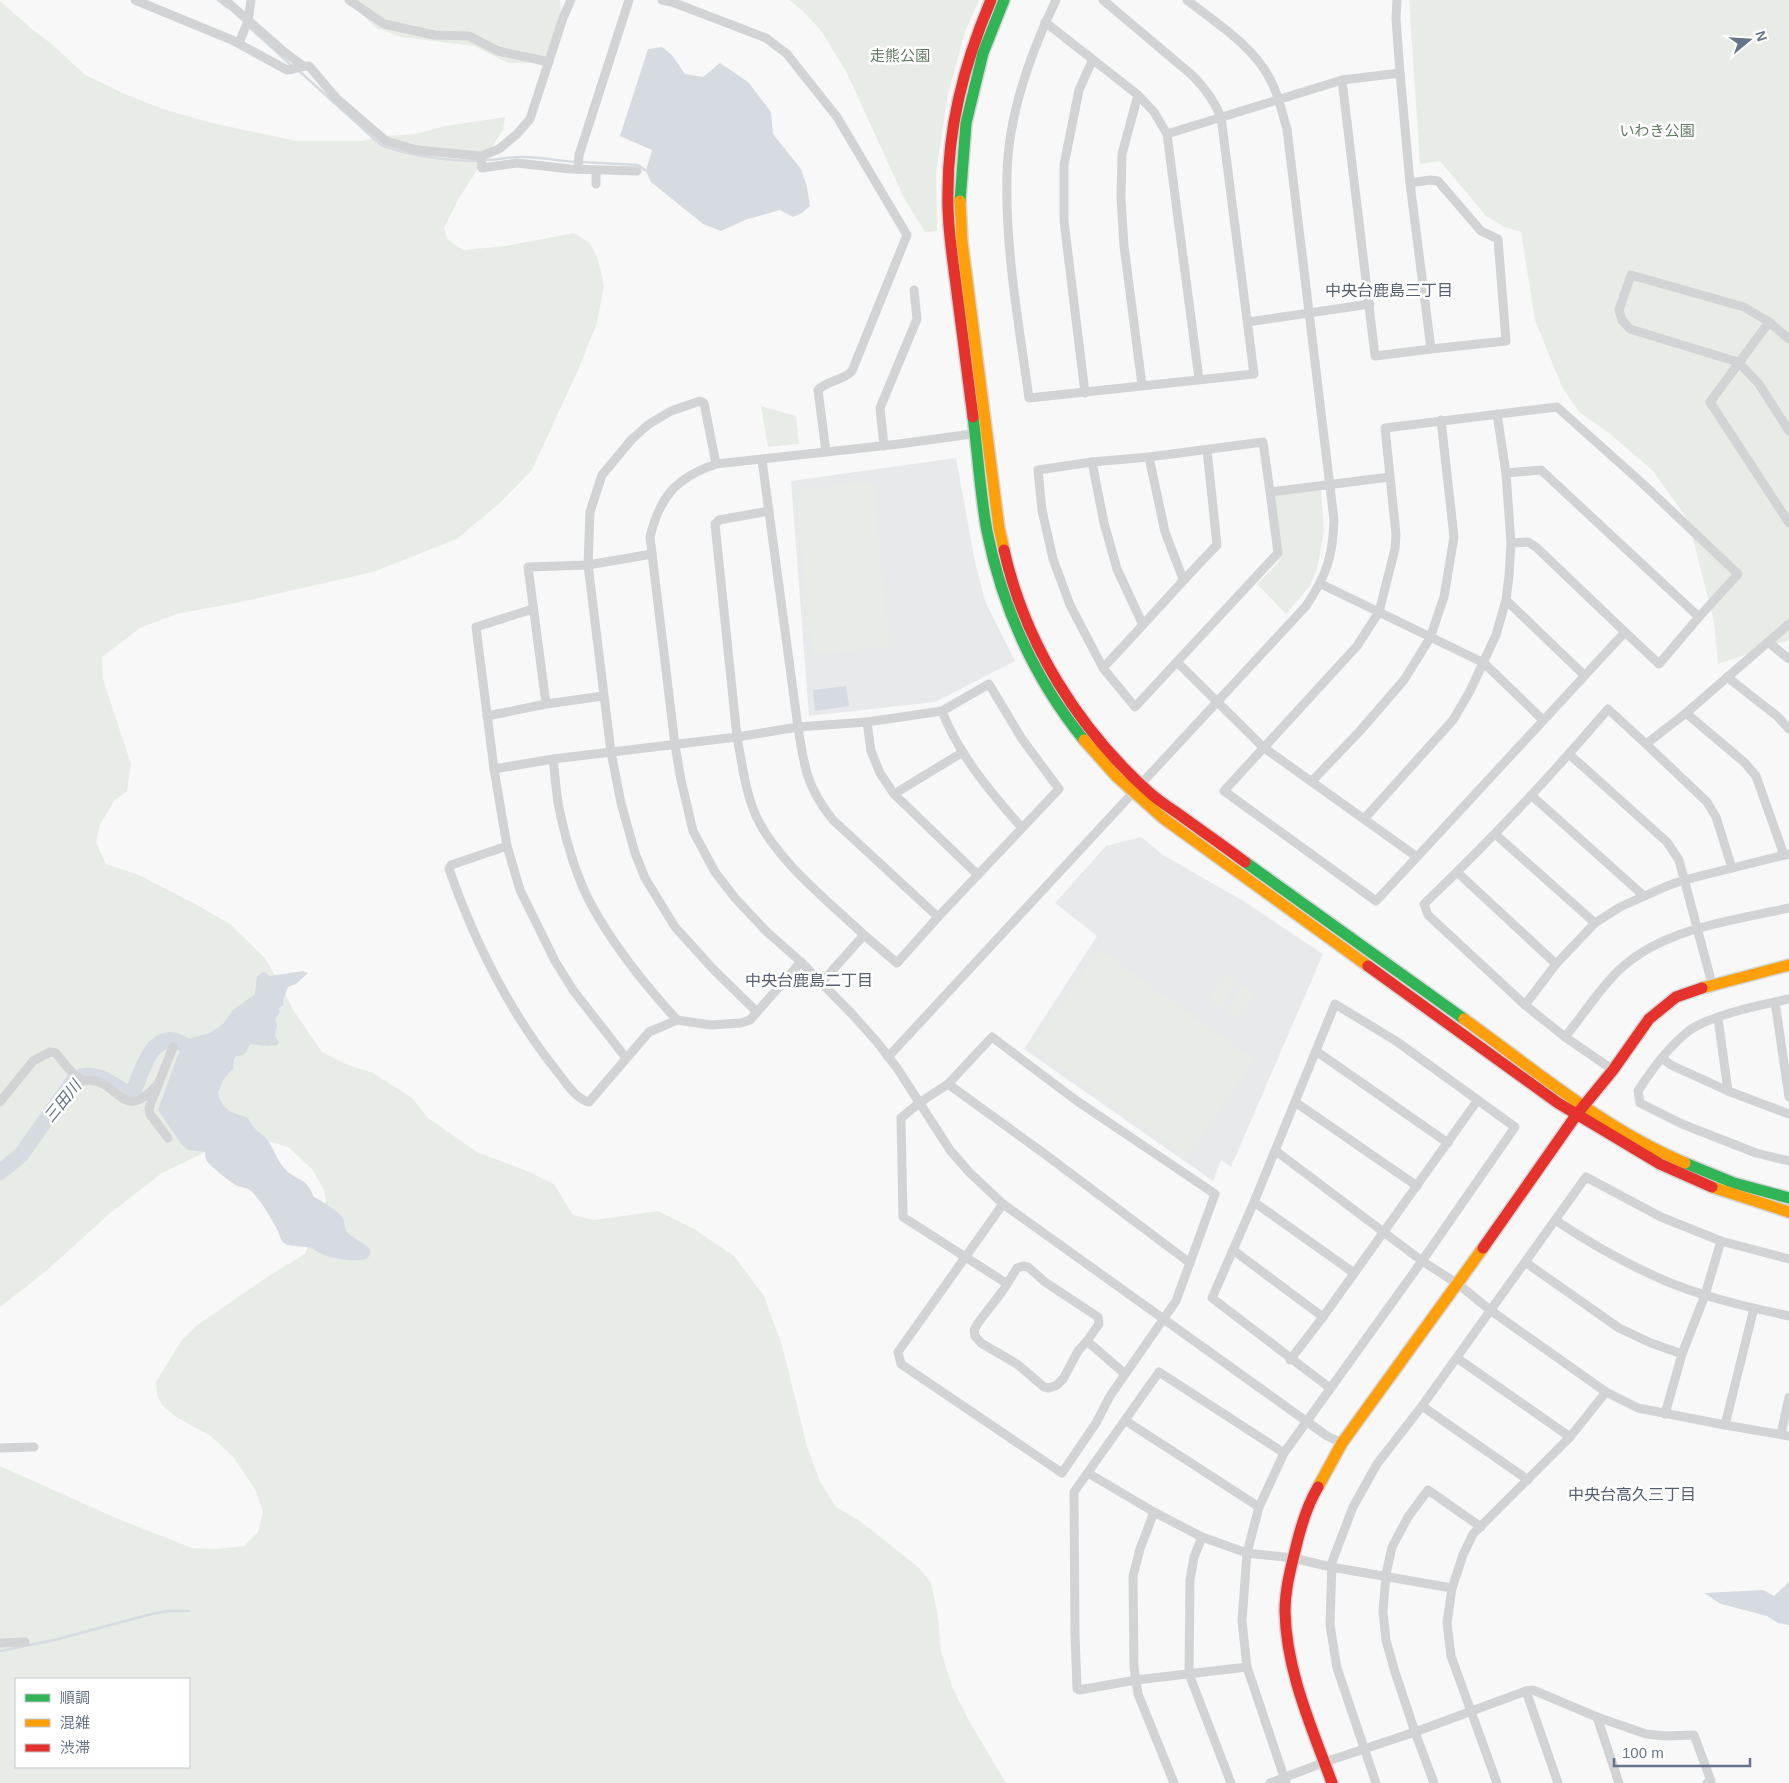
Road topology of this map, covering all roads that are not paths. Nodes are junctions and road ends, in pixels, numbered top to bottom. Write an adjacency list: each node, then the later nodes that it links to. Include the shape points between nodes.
1 (135, 0): 17 (street)
2 (225, 0): 15 (street)
3 (252, 0): 15 (street)
4 (349, 0): 19 (street, via 384,24 434,34 469,36 498,52)
5 (571, 0): 19 (street)
6 (629, 0): 28 (street, via 579,155)
7 (662, 0): 51 (street, via 766,38 787,54 837,117 907,235 852,371 847,377 824,384 818,390)
8 (991, 0): 48 (street, via 963,77 953,127 948,178 948,226)
9 (1004, 0): 47 (street, via 983,53 966,123 960,208)
10 (1056, 0): 16 (street)
11 (1102, 0): 14 (street)
12 (1187, 0): 24 (street, via 1250,51 1271,80)
13 (1397, 0): 21 (street)
14 (1114, 4): 25 (street, via 1206,88)
15 (248, 20): 17 (street); 20 (street)
16 (1045, 22): 18 (street); 43 (street, via 1020,89 1012,130 1007,174 1010,246 1029,398)
17 (239, 43): 20 (street, via 288,70)
18 (1092, 61): 23 (street); 43 (street, via 1079,90 1064,166 1064,222)
19 (548, 62): 27 (street, via 530,118 499,149)
20 (302, 65): 27 (street, via 308,66 338,99 386,140 417,150)
21 (1400, 73): 22 (street); 31 (street)
22 (1342, 80): 24 (street); 34 (street)
23 (1138, 95): 26 (street, via 1154,112); 42 (street, via 1122,154 1121,199)
24 (1279, 99): 25 (street); 35 (street, via 1286,129)
25 (1221, 117): 26 (street); 36 (street)
26 (1167, 134): 41 (street)
27 (481, 156): 28 (street, via 482,168 517,164)
28 (578, 169): 29 (street)
29 (596, 170): 30 (street); 32 (street)
30 (637, 171)
31 (1410, 183): 39 (street); 39 (street, via 1438,181 1481,231 1498,239 1506,341)
32 (596, 184)
33 (914, 290): 49 (street, via 917,319 880,408)
34 (1370, 304): 35 (street); 39 (street, via 1376,356)
35 (1309, 314): 36 (street); 58 (street)
36 (1248, 322): 41 (street, via 1254,374)
37 (1769, 322): 38 (street); 40 (street); 40 (street, via 1744,307 1631,275 1619,310 1630,329)
38 (1789, 339)
39 (1431, 349)
40 (1738, 362): 46 (street, via 1759,384); 61 (street, via 1710,402)
41 (1199, 380): 42 (street)
42 (1142, 385): 43 (street)
43 (1085, 393)
44 (1497, 414): 45 (street); 56 (street); 70 (street, via 1557,407 1738,574)
45 (1441, 420): 57 (street, via 1385,428); 74 (street, via 1454,537 1444,597)
46 (1789, 431)
47 (987, 432): 48 (street); 102 (street, via 999,528 1022,612 1069,700)
48 (974, 434): 49 (street); 102 (street, via 987,530 1012,616 1044,682 1068,719 1092,750)
49 (884, 446): 51 (street)
50 (1207, 450): 52 (street); 59 (street, via 1263,442); 65 (street, via 1217,545)
51 (826, 452): 53 (street)
52 (1149, 457): 54 (street); 65 (street, via 1165,532)
53 (762, 460): 55 (street); 60 (street)
54 (1092, 462): 72 (street, via 1117,569); 79 (street, via 1038,470 1042,510 1053,559 1070,604)
55 (716, 464): 63 (street, via 681,481 665,497 655,516 650,537); 64 (street, via 704,403 700,401 671,411 649,424 602,475 590,512)
56 (1506, 473): 62 (street); 70 (street, via 1541,470)
57 (1390, 477): 58 (street); 69 (street, via 1395,549)
58 (1330, 483): 59 (street); 66 (street, via 1334,536 1327,569)
59 (1270, 492): 77 (street, via 1278,554)
60 (769, 511): 90 (street); 92 (street, via 719,520 715,524)
61 (1789, 523)
62 (1511, 543): 67 (street); 73 (street, via 1528,542 1536,547)
63 (652, 554): 64 (street); 94 (street)
64 (588, 565): 68 (street, via 528,567); 82 (street)
65 (1183, 579): 72 (street)
66 (1320, 584): 69 (street); 83 (street, via 1306,606)
67 (1506, 600): 78 (street); 80 (street)
68 (532, 609): 84 (street); 87 (street, via 476,627)
69 (1379, 612): 74 (street); 95 (street, via 1356,646)
70 (1699, 616): 73 (street, via 1659,664)
71 (1789, 624): 75 (street)
72 (1143, 625): 79 (street)
73 (1625, 632): 80 (street)
74 (1430, 638): 78 (street); 101 (street, via 1404,680)
75 (1768, 642): 76 (street); 81 (street)
76 (1789, 659)
77 (1177, 662): 79 (street, via 1135,706); 83 (street)
78 (1484, 663): 88 (street); 105 (street, via 1453,720)
79 (1103, 668)
80 (1584, 675): 88 (street)
81 (1727, 677): 86 (street); 91 (street)
82 (603, 696): 84 (street); 96 (street)
83 (1216, 702): 95 (street); 102 (street)
84 (546, 704): 87 (street)
85 (942, 711): 89 (street); 97 (street); 106 (street, via 989,684 1059,789)
86 (1686, 713): 93 (street); 109 (street, via 1756,776)
87 (487, 716): 100 (street)
88 (1543, 720): 110 (street)
89 (867, 722): 90 (street); 103 (street, via 871,751 880,774)
90 (798, 727): 92 (street); 117 (street, via 804,766 819,803 833,820)
91 (1789, 729)
92 (737, 737): 94 (street); 120 (street, via 750,797 764,832 777,851)
93 (1646, 744): 98 (street, via 1608,709); 111 (street, via 1707,802 1716,817)
94 (675, 745): 96 (street); 121 (street, via 693,831 715,872 766,931)
95 (1263, 747): 101 (street); 110 (street, via 1224,791 1376,901)
96 (610, 752): 99 (street); 129 (street, via 634,853 645,878 675,928)
97 (963, 752): 103 (street); 106 (street)
98 (1570, 754): 104 (street); 114 (street, via 1667,842 1679,860)
99 (553, 758): 100 (street); 131 (street, via 559,806 570,851 592,906 648,988)
100 (494, 769): 108 (street)
101 (1312, 781): 105 (street)
102 (1137, 788): 135 (street); 147 (street, via 1162,818 1196,843 1558,1103)
103 (894, 794): 113 (street)
104 (1531, 795): 107 (street); 115 (street)
105 (1364, 819): 110 (street)
106 (1022, 828): 113 (street)
107 (1495, 834): 112 (street); 118 (street)
108 (507, 846): 136 (street, via 520,890 555,961 573,990); 136 (street, via 451,865 449,869 478,945 513,1011 544,1056 584,1101 589,1102)
109 (1786, 855): 111 (street)
110 (1416, 857)
111 (1732, 868): 114 (street)
112 (1457, 872): 122 (street); 128 (street, via 1424,904 1428,915)
113 (978, 875): 117 (street)
114 (1684, 880): 115 (street); 119 (street)
115 (1644, 896): 118 (street)
116 (1789, 908): 119 (street)
117 (938, 917): 120 (street, via 897,963)
118 (1595, 922): 122 (street)
119 (1697, 930): 125 (street); 132 (street, via 1646,950 1630,961)
120 (864, 935): 124 (street)
121 (801, 962): 124 (street); 129 (street)
122 (1556, 964): 128 (street)
123 (1789, 965): 125 (street)
124 (821, 982): 135 (street)
125 (1712, 984): 138 (street, via 1676,997 1649,1019)
126 (1789, 999): 127 (street)
127 (1775, 1002): 130 (street); 142 (street)
128 (1526, 1004): 132 (street)
129 (757, 1012): 131 (street, via 750,1020 741,1023 711,1025)
130 (1718, 1018): 137 (street, via 1692,1030); 141 (street)
131 (677, 1020): 136 (street, via 649,1032)
132 (1565, 1037): 138 (street)
133 (173, 1047): 140 (street)
134 (1316, 1051): 143 (street, via 1335,1004 1396,1041); 145 (street); 150 (street)
135 (888, 1057): 146 (street)
136 (626, 1058)
137 (1662, 1058): 141 (street); 152 (street, via 1638,1091 1640,1103 1682,1124 1756,1153)
138 (1613, 1070): 147 (street)
139 (948, 1084): 146 (street); 165 (street); 165 (street, via 992,1038 1215,1194)
140 (157, 1085): 144 (street, via 147,1096 127,1101 100,1082 92,1079 82,1081 56,1053 50,1052 33,1061); 149 (street, via 150,1114)
141 (1728, 1091): 148 (street)
142 (1789, 1098)
143 (1477, 1101): 150 (street); 164 (street, via 1515,1127)
144 (0, 1102)
145 (1295, 1102): 151 (street); 153 (street)
146 (918, 1103): 156 (street, via 950,1150); 162 (street, via 901,1118 903,1217)
147 (1581, 1109): 154 (street, via 1667,1155 1734,1183); 157 (street, via 1660,1164 1731,1194); 169 (street)
148 (1789, 1114)
149 (168, 1138)
150 (1448, 1143): 153 (street)
151 (1276, 1150): 155 (street); 159 (street)
152 (1789, 1161)
153 (1417, 1186): 159 (street)
154 (1789, 1198)
155 (1254, 1202): 161 (street); 167 (street)
156 (1003, 1204): 162 (street); 175 (street)
157 (1789, 1212)
158 (1555, 1220): 160 (street, via 1586,1177 1661,1217); 166 (street); 170 (street, via 1630,1266)
159 (1384, 1231): 164 (street); 167 (street)
160 (1721, 1241): 163 (street); 170 (street)
161 (1234, 1250): 174 (street); 179 (street, via 1212,1298)
162 (966, 1257): 168 (street); 180 (street, via 898,1352 901,1364 1062,1473)
163 (1789, 1259)
164 (1422, 1261): 169 (street); 181 (street)
165 (1190, 1262): 175 (street, via 1176,1301)
166 (1525, 1262): 172 (street); 177 (street, via 1619,1328)
167 (1354, 1273): 174 (street)
168 (1006, 1283): 176 (street, via 1017,1268 1028,1267 1090,1311 1098,1317 1099,1324); 176 (street, via 974,1330 982,1343 1050,1388 1062,1379)
169 (1458, 1284): 172 (street); 191 (street)
170 (1705, 1295): 171 (street); 177 (street)
171 (1754, 1308): 173 (street); 188 (street)
172 (1490, 1310): 178 (street); 182 (street)
173 (1789, 1316)
174 (1323, 1317): 179 (street)
175 (1163, 1319): 180 (street); 187 (street)
176 (1087, 1341): 180 (street)
177 (1682, 1354): 185 (street)
178 (1457, 1358): 184 (street); 190 (street)
179 (1290, 1360): 181 (street)
180 (1124, 1374)
181 (1330, 1388): 187 (street)
182 (1606, 1392): 185 (street, via 1638,1408); 190 (street)
183 (1789, 1397): 189 (street)
184 (1422, 1406): 196 (street); 203 (street, via 1378,1464 1353,1507)
185 (1665, 1414): 188 (street)
186 (1126, 1421): 194 (street, via 1159,1372); 195 (street); 197 (street)
187 (1306, 1421): 191 (street); 194 (street)
188 (1725, 1425): 189 (street)
189 (1785, 1435)
190 (1570, 1437): 196 (street)
191 (1342, 1443): 202 (street, via 1312,1497)
192 (34, 1447): 193 (street)
193 (0, 1448)
194 (1284, 1453): 197 (street)
195 (1088, 1473): 198 (street); 210 (street, via 1074,1492 1077,1689)
196 (1528, 1480): 199 (street)
197 (1259, 1507): 201 (street)
198 (1154, 1512): 200 (street); 210 (street, via 1134,1576)
199 (1481, 1527): 204 (street, via 1428,1490 1392,1547); 205 (street, via 1466,1548)
200 (1202, 1537): 201 (street); 209 (street, via 1190,1580)
201 (1247, 1553): 202 (street); 208 (street, via 1242,1620)
202 (1293, 1558): 203 (street); 216 (street, via 1285,1611 1288,1646 1297,1685)
203 (1332, 1567): 204 (street); 215 (street, via 1330,1625 1337,1668)
204 (1386, 1576): 205 (street); 214 (street, via 1383,1612 1386,1640)
205 (1452, 1588): 212 (street, via 1447,1623 1452,1656)
206 (25, 1642): 207 (street)
207 (0, 1643)
208 (1246, 1667): 209 (street); 217 (street)
209 (1189, 1674): 210 (street); 219 (street)
210 (1136, 1680): 218 (street, via 1138,1694)
211 (1526, 1690): 212 (street); 213 (street); 225 (street)
212 (1471, 1710): 214 (street); 224 (street)
213 (1597, 1717): 226 (street); 227 (street, via 1646,1734 1694,1735 1712,1781)
214 (1414, 1732): 215 (street); 223 (street)
215 (1364, 1748): 216 (street); 222 (street)
216 (1325, 1762): 217 (street); 221 (street)
217 (1285, 1780): 220 (street)
218 (1174, 1783)
219 (1231, 1783)
220 (1270, 1783)
221 (1332, 1783)
222 (1376, 1783)
223 (1434, 1783)
224 (1497, 1783)
225 (1558, 1783)
226 (1619, 1783)
227 (1707, 1783)

